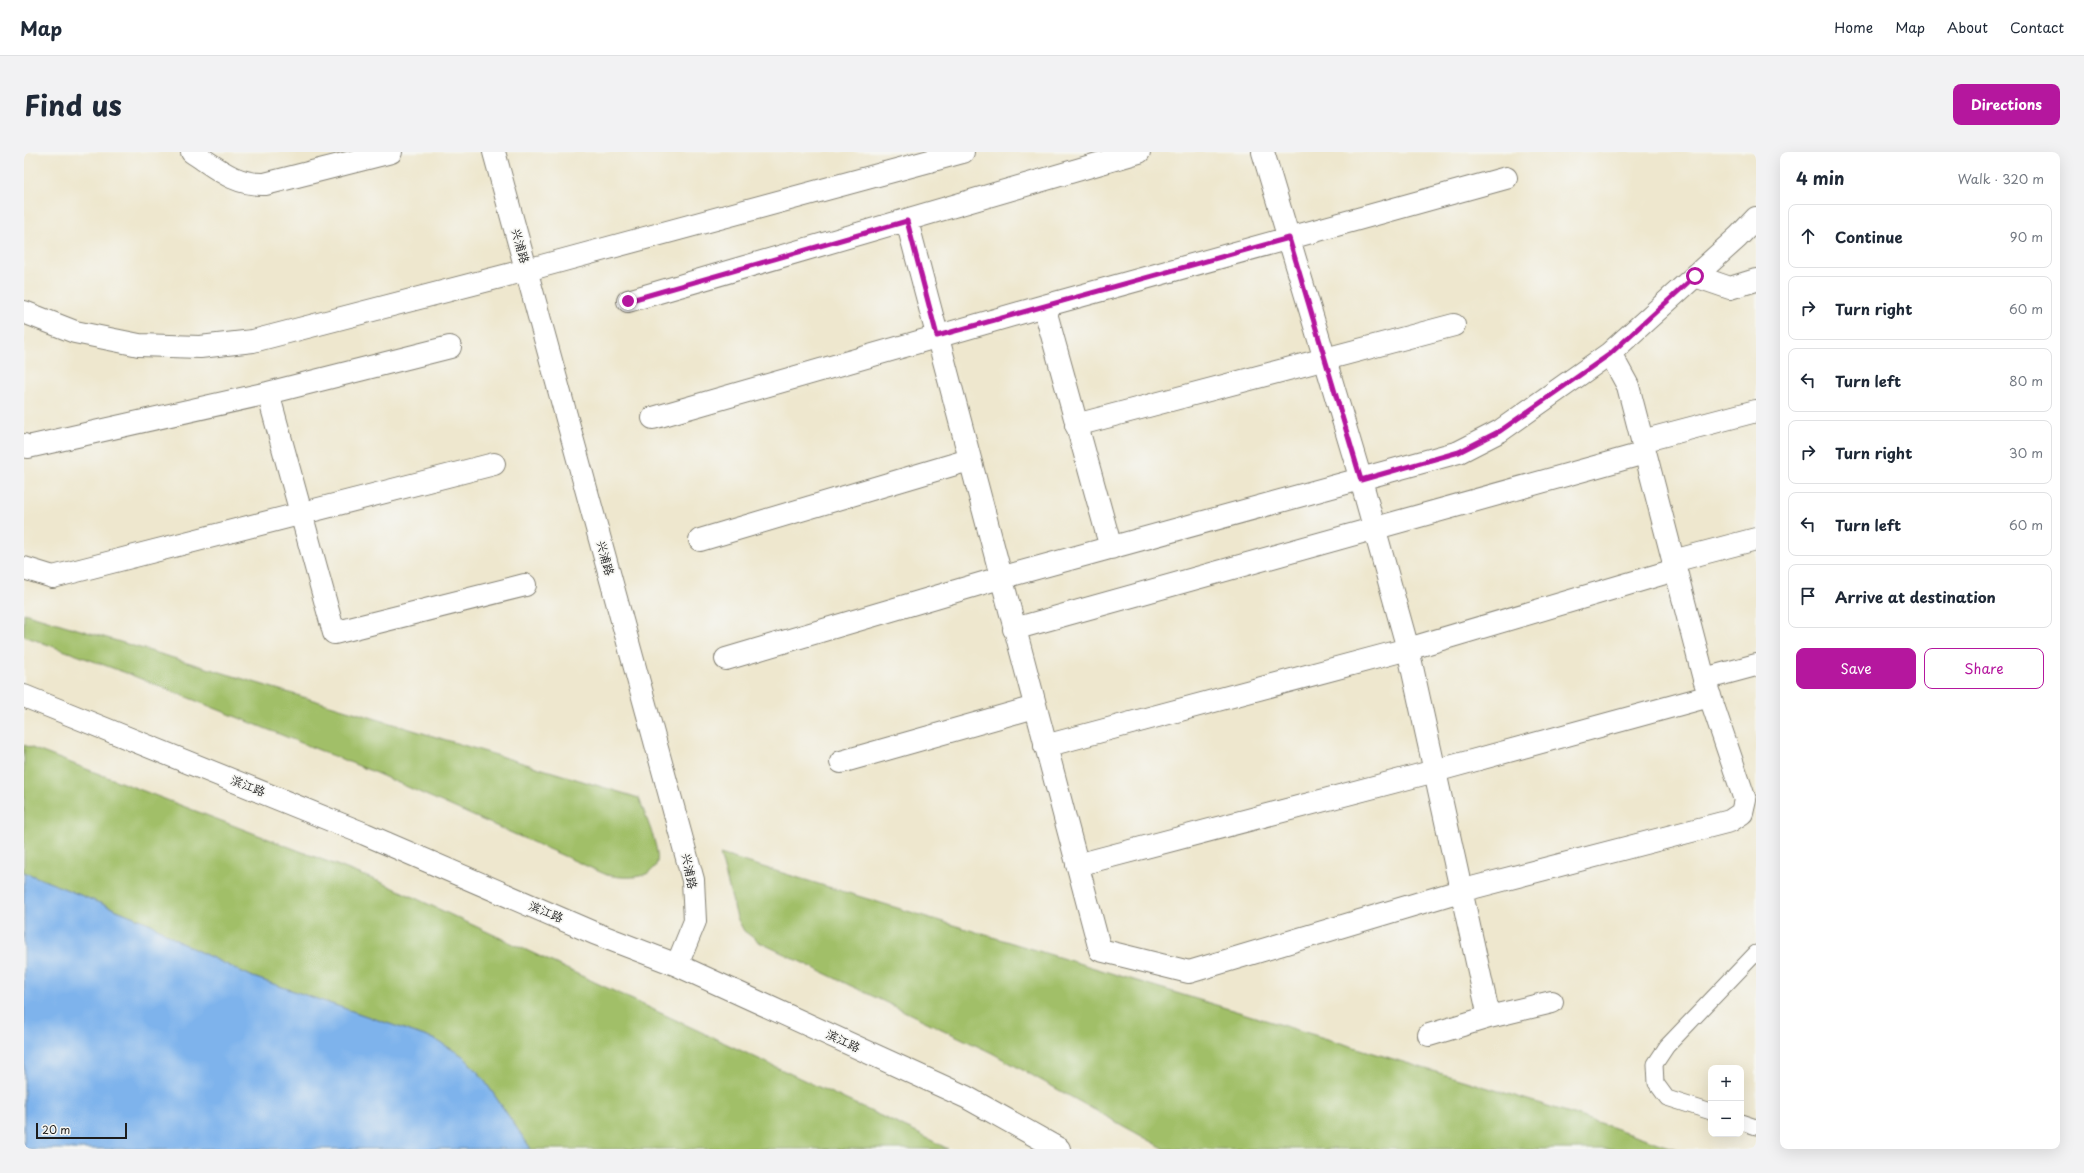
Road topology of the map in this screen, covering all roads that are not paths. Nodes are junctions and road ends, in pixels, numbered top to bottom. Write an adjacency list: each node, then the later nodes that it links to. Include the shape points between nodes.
1 (192, 152): 2 (street, via 236,181 251,185 265,184)
2 (391, 152)
3 (494, 152): 11 (street, 兴浦路)
4 (963, 152): 11 (street)
5 (1139, 152): 9 (street)
6 (1263, 152): 10 (street)
7 (1506, 178): 10 (street)
8 (1756, 218): 12 (street)
9 (907, 221): 14 (street); 18 (street)
10 (1289, 238): 15 (street); 21 (street)
11 (527, 270): 16 (street, via 253,341 200,347 139,345 75,332); 53 (street, 兴浦路, via 693,880 695,921)
12 (1695, 276): 13 (street, via 1730,288); 20 (street)
13 (1756, 280)
14 (628, 301)
15 (1044, 306): 18 (street); 25 (street)
16 (24, 312)
17 (1454, 325): 21 (street)
18 (937, 336): 24 (street); 28 (street)
19 (450, 347): 22 (street)
20 (1610, 354): 27 (street, via 1628,386); 30 (street, via 1500,431 1459,452)
21 (1324, 358): 25 (street); 30 (street)
22 (268, 393): 26 (street, via 28,447); 31 (street)
23 (1756, 411): 27 (street)
24 (652, 418)
25 (1076, 425): 35 (street)
26 (24, 445)
27 (1644, 447): 32 (street); 36 (street)
28 (969, 460): 34 (street); 38 (street)
29 (494, 464): 31 (street)
30 (1361, 480): 32 (street); 35 (street)
31 (302, 513): 37 (street, via 53,577); 39 (street, via 334,633)
32 (1375, 529): 40 (street); 41 (street)
33 (1756, 539): 36 (street)
34 (700, 540)
35 (1110, 548): 38 (street)
36 (1674, 566): 41 (street); 44 (street)
37 (24, 568)
38 (1000, 578): 40 (street); 42 (street)
39 (525, 585)
40 (1014, 629): 46 (street)
41 (1408, 649): 47 (street); 49 (street)
42 (726, 659)
43 (1756, 665): 44 (street)
44 (1707, 687): 49 (street); 51 (street, via 1745,800 1742,813 1730,821)
45 (24, 696): 53 (street, 滨江路, via 365,834 594,933)
46 (1035, 706): 47 (street); 48 (street)
47 (1045, 746): 50 (street)
48 (841, 762)
49 (1435, 771): 50 (street); 51 (street)
50 (1077, 865): 51 (street, via 1100,950 1189,972)
51 (1460, 891): 55 (street)
52 (1756, 953): 57 (lane, via 1666,1046 1655,1064 1656,1083 1666,1098)
53 (677, 965): 60 (street, 滨江路, via 966,1098)
54 (1552, 1002): 55 (street)
55 (1489, 1017): 56 (street)
56 (1429, 1035)
57 (1708, 1111)
58 (1744, 1123): 59 (lane)
59 (1756, 1127)
60 (1059, 1149)

